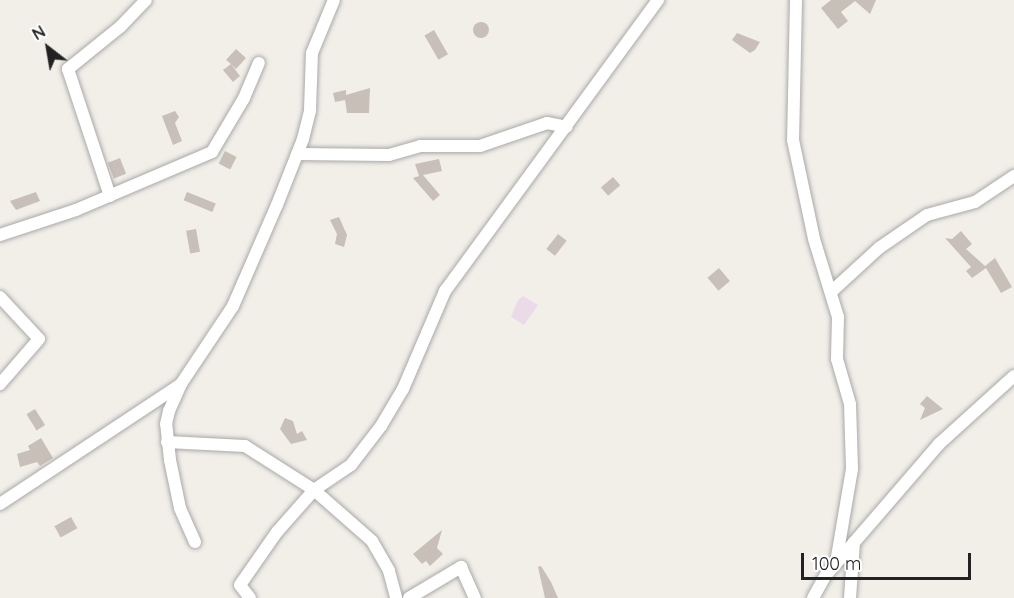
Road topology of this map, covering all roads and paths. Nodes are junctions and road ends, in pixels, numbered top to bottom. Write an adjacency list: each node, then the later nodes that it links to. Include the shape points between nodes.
1 (146, 0): 9 (street, via 120,27 68,67)
2 (334, 0): 7 (street, via 312,53 310,110)
3 (658, 0): 6 (street)
4 (796, 0): 11 (street, via 793,140 814,238)
5 (259, 63): 9 (street, via 244,98 212,152)
6 (567, 127): 7 (street, via 547,123 480,146 420,146 389,155); 17 (street, via 445,291 403,389 381,426 351,465)
7 (297, 154): 15 (street, via 234,306)
8 (1014, 176): 11 (street, via 975,202 927,215 879,248)
9 (110, 196): 10 (street)
10 (0, 235)
11 (831, 292): 21 (street, via 838,318 838,369 850,404 852,469)
12 (0, 297): 14 (street, via 39,339)
13 (1014, 376): 20 (street, via 939,444)
14 (0, 384)
15 (182, 384): 16 (street, via 166,424); 18 (street)
16 (167, 442): 17 (street, via 245,446); 19 (street, via 180,508)
17 (314, 490): 22 (street, via 276,532 240,585); 23 (street, via 372,541 389,571)
18 (0, 504)
19 (195, 542)
20 (854, 542): 21 (street); 27 (street)
21 (836, 563): 26 (street)
22 (250, 598)
23 (396, 598)
24 (409, 598): 25 (street, via 461,567)
25 (475, 598)
26 (813, 598)
27 (850, 598)

